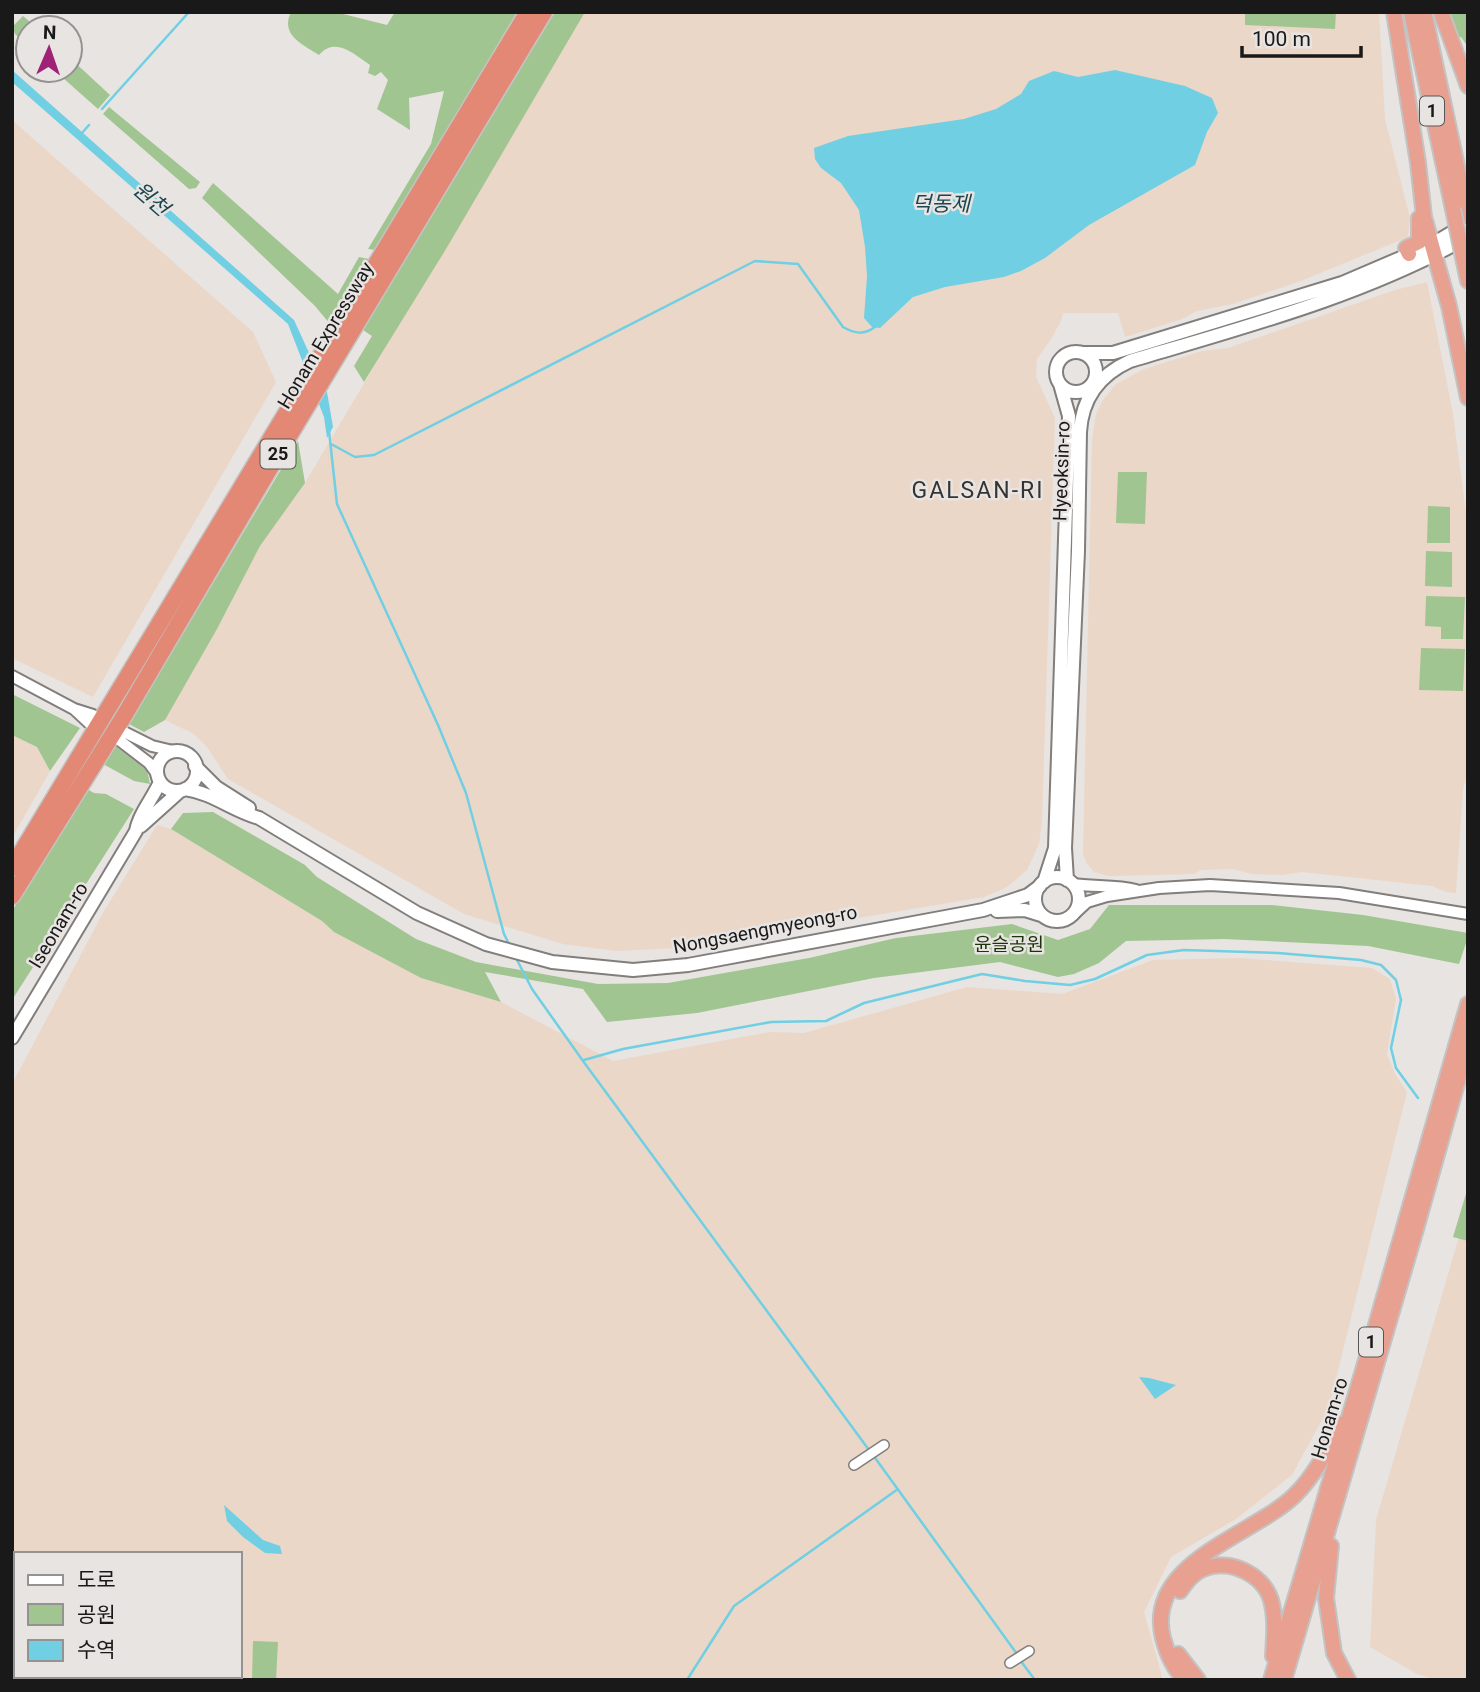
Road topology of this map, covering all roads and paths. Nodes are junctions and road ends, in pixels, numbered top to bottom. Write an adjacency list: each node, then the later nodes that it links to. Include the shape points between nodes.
1 (528, 12): 27 (highway, Honam Expressway / 25)
2 (544, 12): 31 (highway, Honam Expressway / 25)
3 (1394, 12): 9 (highway)
4 (1411, 12): 8 (highway, 1)
5 (1424, 12): 8 (highway, 1)
6 (1441, 12): 7 (highway)
7 (1468, 86)
8 (1459, 206): 10 (highway, 1); 14 (highway, 1, bridge)
9 (1424, 216): 12 (highway); 13 (highway, via 1419,218 1419,242 1406,248)
10 (1468, 221): 12 (main road, Hyeoksin-ro)
11 (1468, 237): 12 (main road, Hyeoksin-ro)
12 (1433, 250): 13 (main road, Hyeoksin-ro); 17 (main road, Hyeoksin-ro, via 1346,293 1130,361); 18 (highway)
13 (1409, 254): 15 (main road, Hyeoksin-ro, via 1342,283 1140,345 1113,353)
14 (1468, 281)
15 (1084, 353): 16 (main road, Hyeoksin-ro, via 1069,352 1059,361 1055,373); 17 (main road, via 1095,364)
16 (1060, 384): 17 (main road, via 1072,392); 29 (main road, Hyeoksin-ro, via 1069,416 1055,848)
17 (1095, 384): 28 (main road, Hyeoksin-ro, via 1081,417 1080,432 1065,848)
18 (1468, 398)
19 (12, 676): 20 (street)
20 (91, 719)
21 (177, 752): 22 (main road, via 190,757); 23 (main road, via 164,756 158,766); 23 (street, via 121,736)
22 (195, 766): 24 (main road, via 194,782); 25 (main road)
23 (159, 778): 24 (main road, via 169,789); 26 (main road, Iseonam-ro)
24 (183, 790): 25 (main road, via 208,794); 26 (main road, Iseonam-ro)
25 (259, 818): 32 (main road, Nongsaengmyeong-ro, via 417,913 486,944 552,962 632,970 688,965)
26 (136, 831): 37 (main road, Iseonam-ro)
27 (12, 868)
28 (1070, 882): 29 (main road, Nongsaengmyeong-ro, via 1055,877); 30 (street, Nongsaengmyeong-ro); 33 (main road, via 1079,901)
29 (1042, 884): 32 (main road, Nongsaengmyeong-ro, via 1028,895); 35 (main road, via 1035,901)
30 (1136, 890): 33 (street, Nongsaengmyeong-ro, via 1087,902); 34 (street, Nongsaengmyeong-ro, via 1277,887)
31 (12, 896)
32 (983, 910): 35 (main road, Nongsaengmyeong-ro)
33 (1074, 913): 35 (main road, Nongsaengmyeong-ro, via 1055,921)
34 (1468, 914)
35 (1041, 915)
36 (1468, 1004): 39 (highway, Honam-ro / 1)
37 (12, 1038)
38 (1468, 1044): 42 (highway, Honam-ro / 1)
39 (1364, 1367): 45 (highway, via 1346,1414 1311,1477 1268,1517 1187,1566 1174,1583 1166,1597 1162,1633 1172,1662); 47 (highway, Honam-ro / 1)
40 (884, 1445): 41 (street)
41 (855, 1465)
42 (1341, 1487): 48 (highway, Honam-ro / 1); 49 (highway, via 1326,1598 1334,1653)
43 (1029, 1651): 44 (street)
44 (1010, 1663)
45 (1185, 1680)
46 (1198, 1680): 47 (highway, via 1176,1651 1171,1615 1176,1596 1188,1579 1218,1565 1239,1568 1259,1580 1271,1598)
47 (1270, 1680)
48 (1284, 1680)
49 (1349, 1680)

